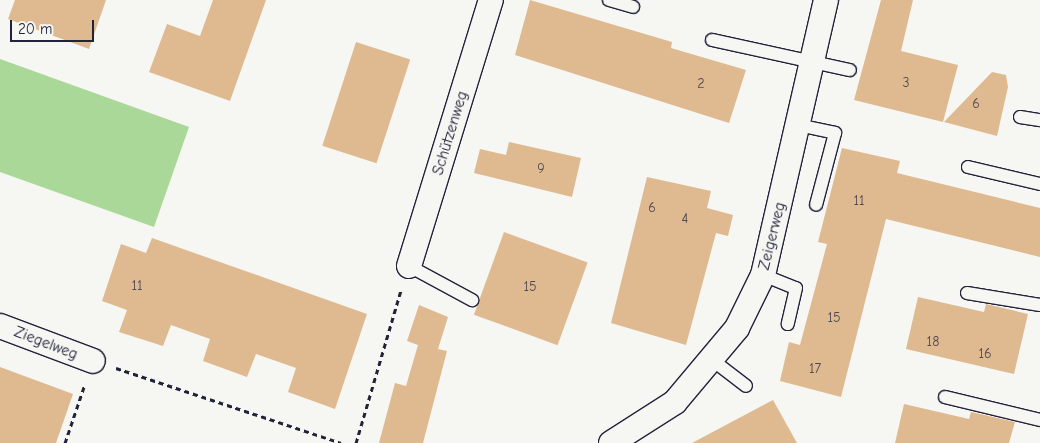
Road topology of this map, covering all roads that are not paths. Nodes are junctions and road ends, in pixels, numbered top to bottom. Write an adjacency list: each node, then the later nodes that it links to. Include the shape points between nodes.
1 (491, 0): 14 (street, Schützenweg)
2 (609, 0): 4 (lane)
3 (826, 0): 6 (street, Zeigerweg)
4 (633, 7)
5 (712, 40): 6 (lane)
6 (813, 61): 7 (lane); 10 (street, Zeigerweg)
7 (850, 70)
8 (1020, 117): 9 (lane)
9 (1040, 120)
10 (798, 125): 13 (lane, via 835,133); 15 (street, Zeigerweg)
11 (968, 167): 12 (lane)
12 (1040, 184)
13 (816, 205)
14 (409, 266): 17 (lane)
15 (763, 275): 19 (lane, via 796,288); 21 (street, Zeigerweg, via 737,328)
16 (967, 293): 18 (lane)
17 (472, 300)
18 (1040, 305)
19 (788, 324)
20 (0, 326): 22 (street, Ziegelweg)
21 (711, 359): 23 (lane); 26 (street, Zeigerweg, via 675,402)
22 (93, 361)
23 (746, 386)
24 (944, 397): 25 (lane)
25 (1040, 420)
26 (611, 443)

